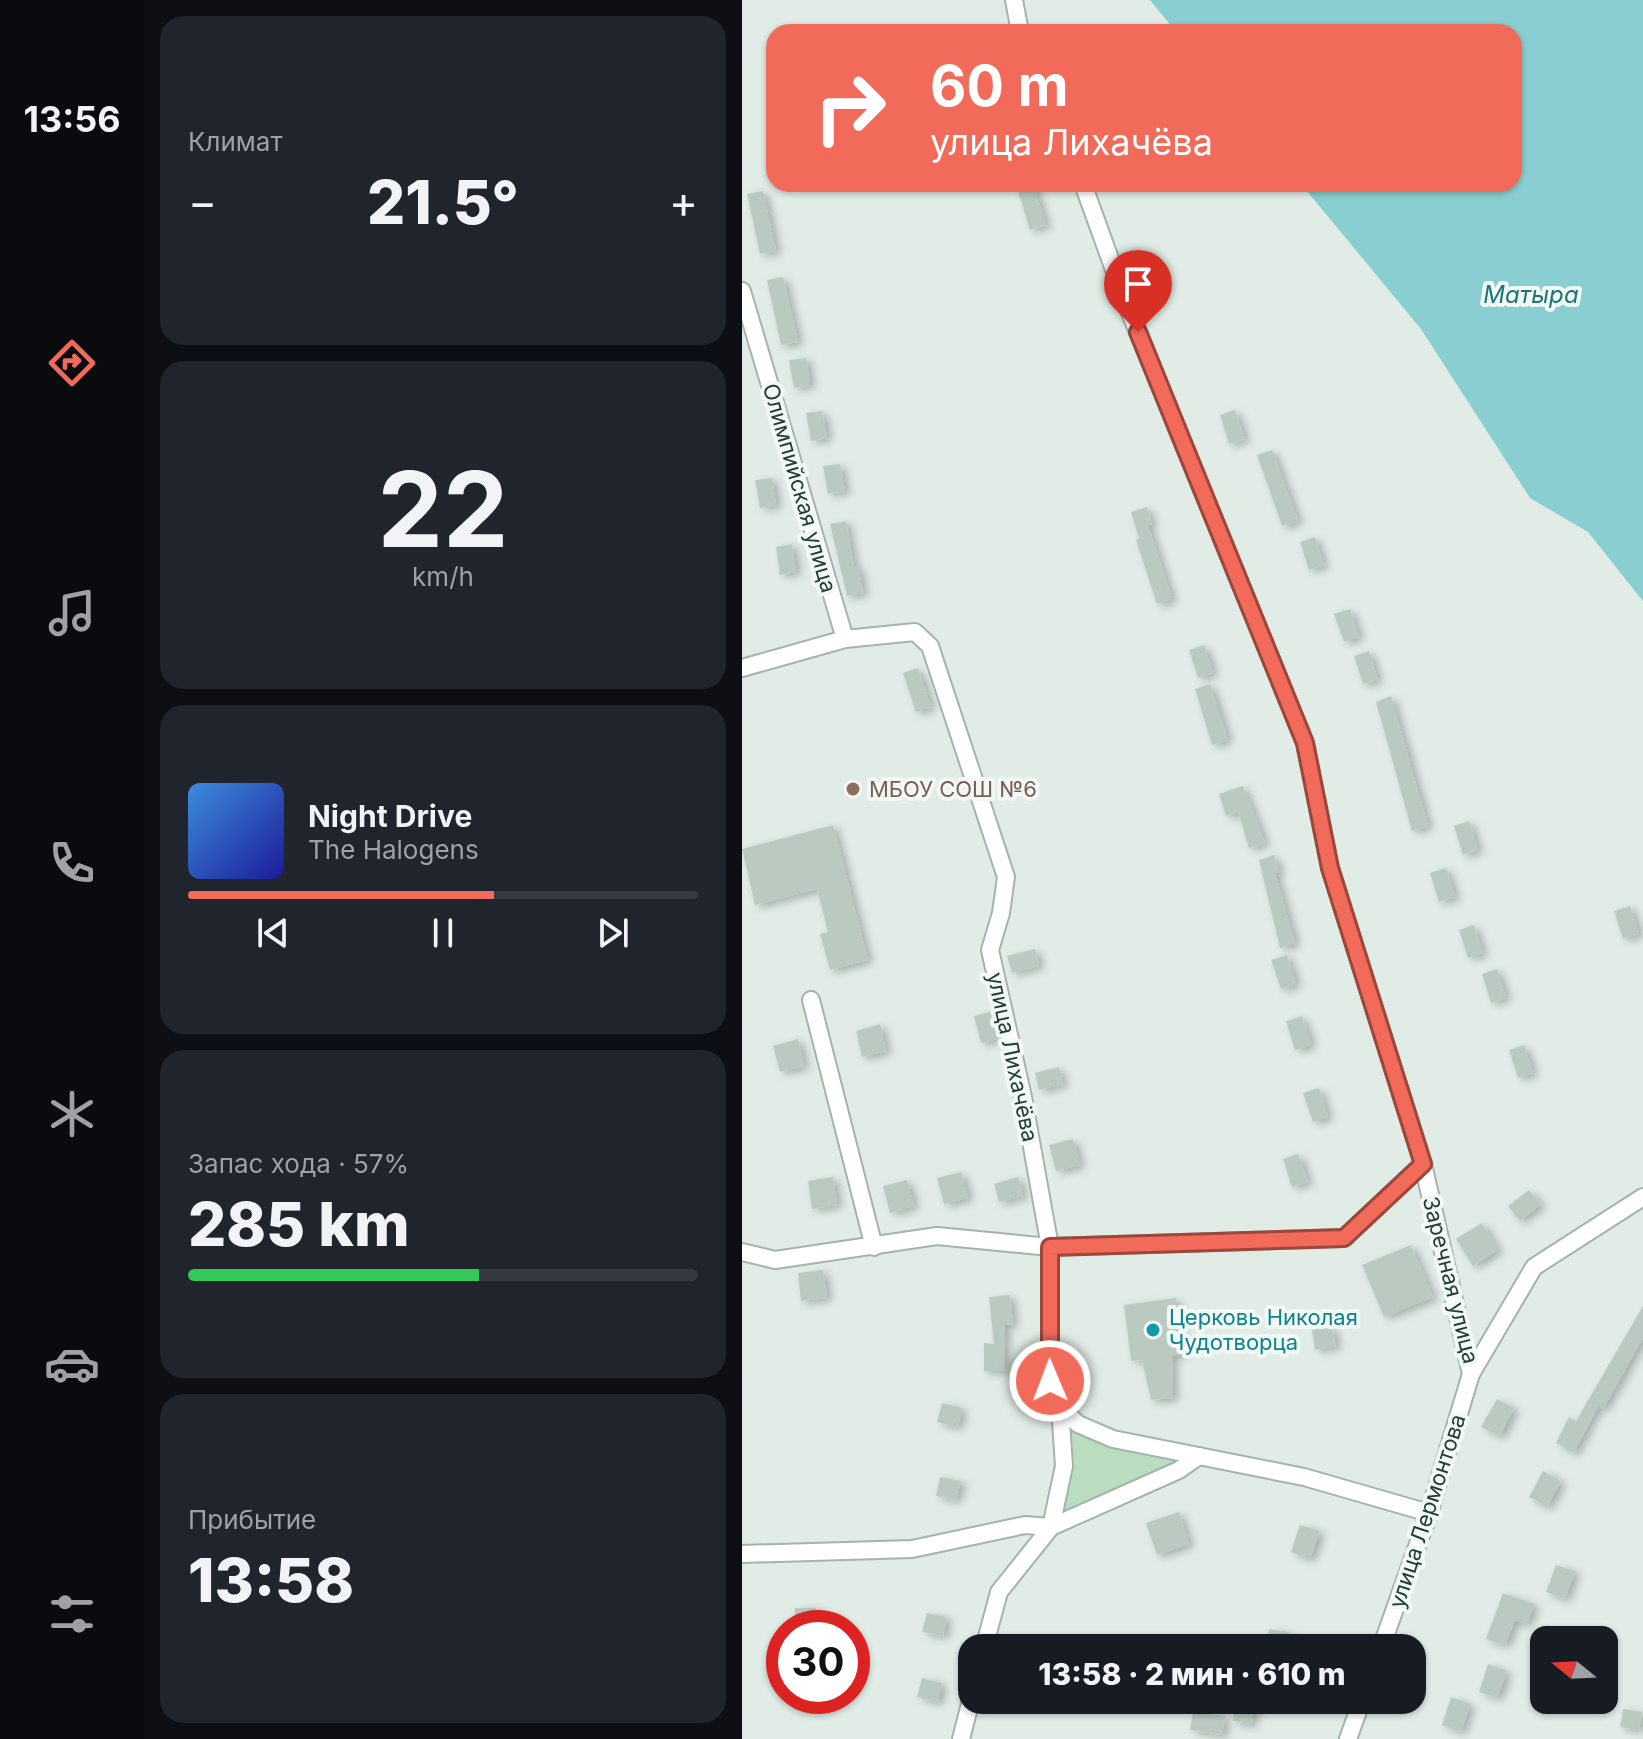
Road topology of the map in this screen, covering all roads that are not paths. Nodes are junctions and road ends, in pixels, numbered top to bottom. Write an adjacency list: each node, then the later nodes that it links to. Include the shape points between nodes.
1 (1014, 0): 2 (street)
2 (1018, 24)
3 (1086, 192): 8 (street, Заречная улица, via 1305,743 1330,868)
4 (742, 291): 5 (street, Олимпийская улица)
5 (845, 639): 6 (street, улица Лихачёва); 11 (street, улица Лихачёва, via 915,632 930,646 1006,877 990,950)
6 (742, 668)
7 (811, 1000): 10 (street)
8 (1423, 1164): 11 (street, via 1344,1238); 13 (street, Заречная улица)
9 (1643, 1197): 13 (street, Заречная улица, via 1534,1267)
10 (874, 1247): 11 (street, via 937,1236); 12 (street, via 775,1260)
11 (1050, 1247): 14 (street, улица Лихачёва, via 1050,1381)
12 (742, 1252)
13 (1471, 1374): 16 (street, улица Лермонтова)
14 (1060, 1407): 15 (street, via 1078,1424 1113,1439); 17 (street, улица Лихачёва, via 1064,1466)
15 (1199, 1456): 16 (street, via 1304,1477); 17 (street)
16 (1429, 1513): 20 (street, улица Лермонтова)
17 (1051, 1527): 18 (street, via 1025,1525 912,1549); 19 (street, via 999,1592)
18 (742, 1554)
19 (988, 1634)
20 (1386, 1634)
21 (967, 1714): 23 (street)
22 (1357, 1714): 24 (street)
23 (961, 1739)
24 (1348, 1739)

